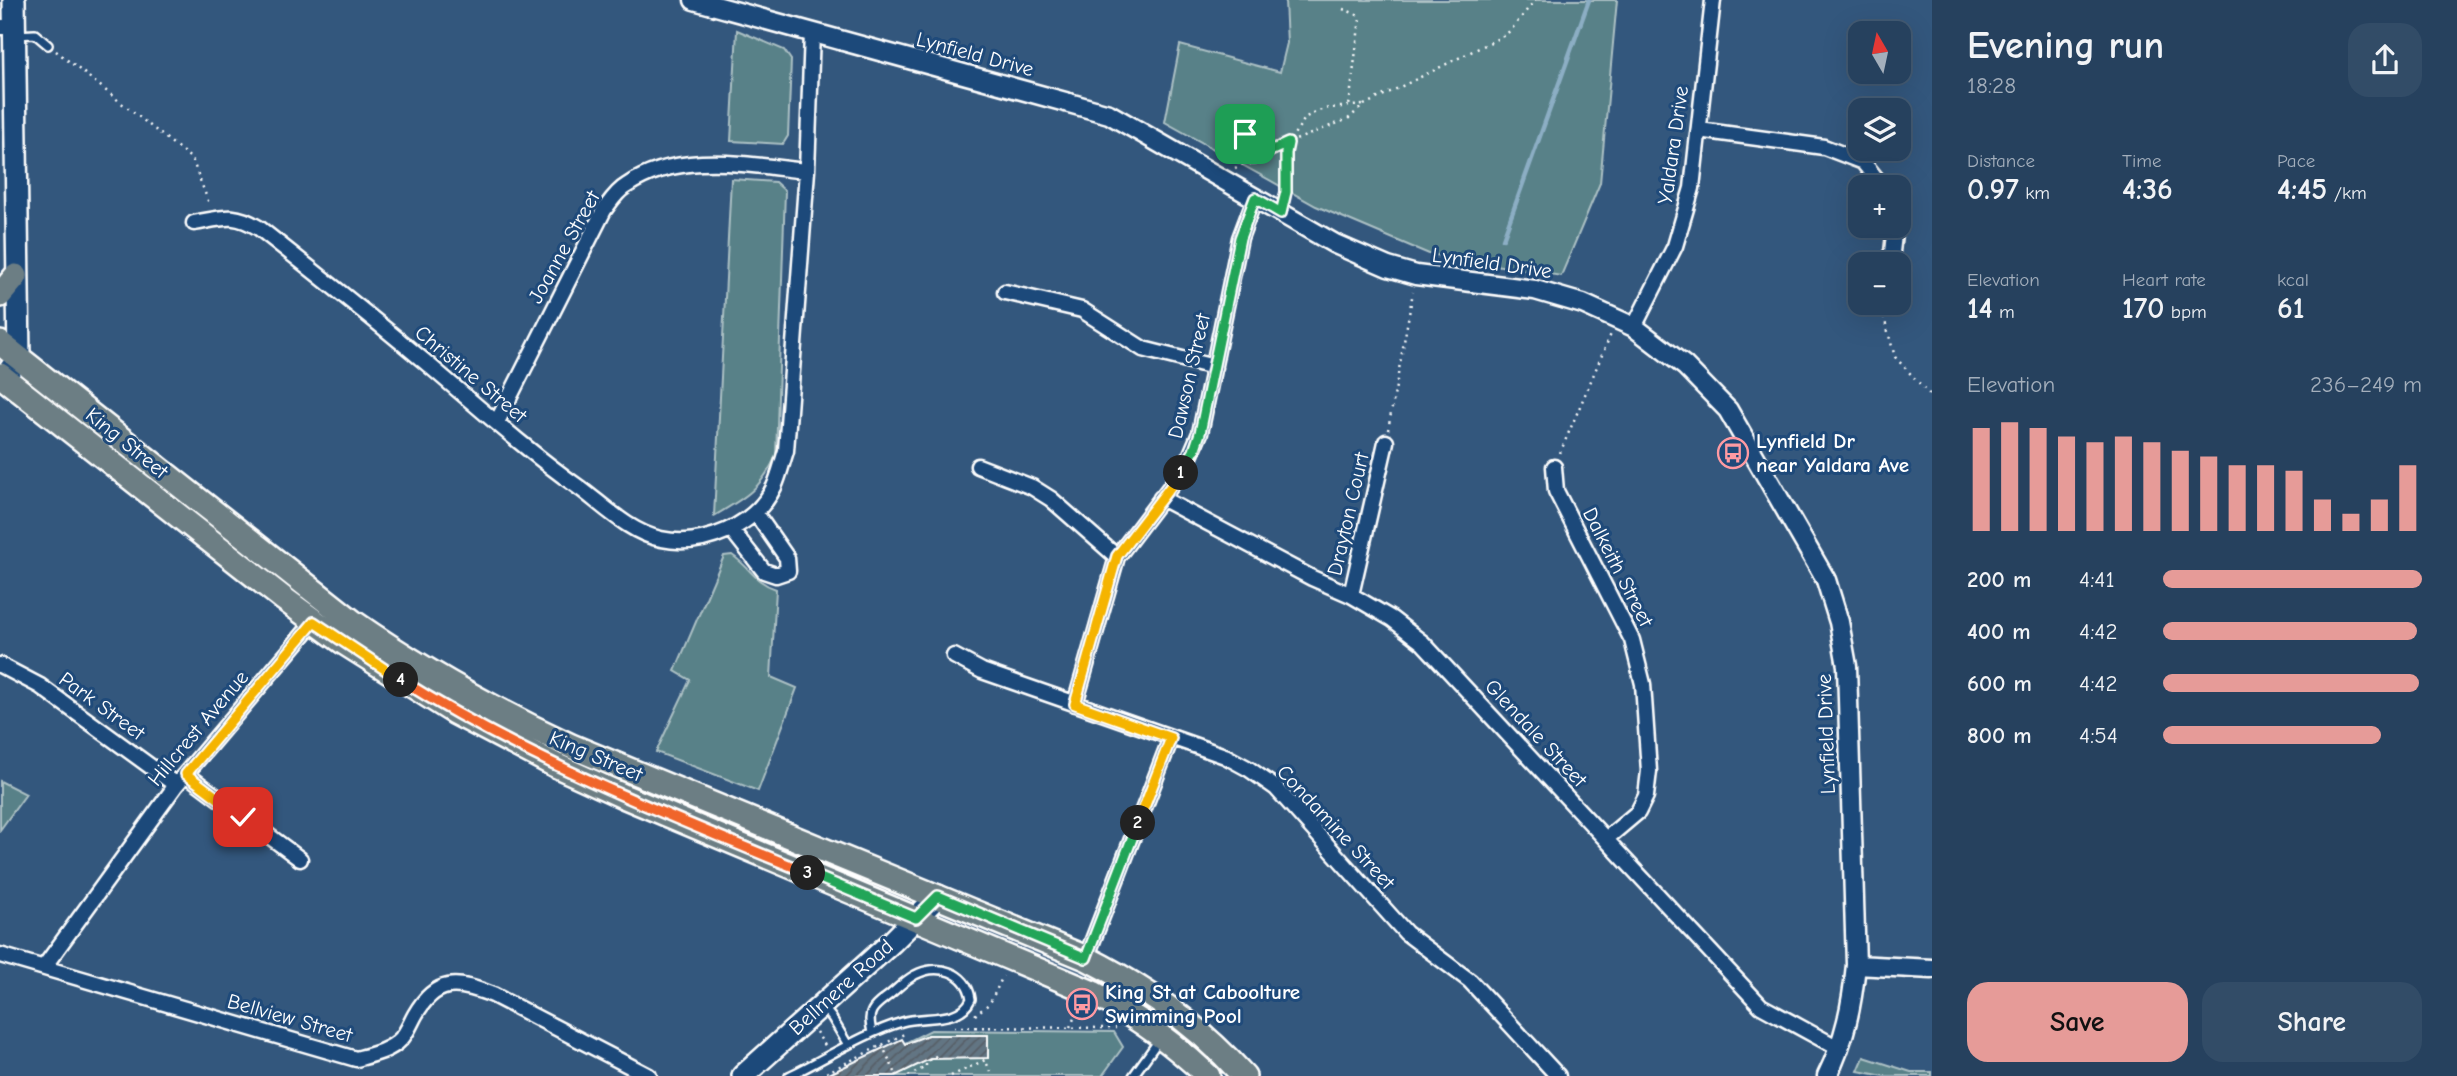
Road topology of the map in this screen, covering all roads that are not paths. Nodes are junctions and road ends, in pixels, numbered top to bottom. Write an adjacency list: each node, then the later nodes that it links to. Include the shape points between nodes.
1 (14, 0): 4 (main road)
2 (694, 0): 5 (street, Lynfield Drive)
3 (1713, 0): 7 (street, Yaldara Drive)
4 (10, 30): 6 (lane, via 35,34); 12 (main road)
5 (812, 33): 8 (street, Christine Street); 10 (street, Lynfield Drive, via 1109,114)
6 (48, 45)
7 (1699, 130): 9 (street, via 1824,147 1863,162); 15 (street, Yaldara Drive, via 1692,188 1678,236)
8 (807, 171): 20 (street, Joanne Street, via 713,161 658,170 624,187 604,210); 25 (street, Christine Street, via 786,452 773,488)
9 (1873, 175)
10 (1255, 198): 15 (street, Lynfield Drive, via 1347,250 1388,267 1548,293); 18 (street, Dawson Street, via 1240,238)
11 (194, 223): 20 (street, Christine Street, via 243,218 259,228)
12 (16, 276): 14 (main road); 17 (main road)
13 (1005, 292): 18 (street, via 1082,310 1143,349)
14 (0, 295)
15 (1634, 327): 41 (street, Lynfield Drive, via 1685,366 1728,410 1826,580 1847,666)
16 (0, 343): 17 (main road, King Street)
17 (19, 359): 19 (main road); 37 (main road, King Street, via 353,622 447,683 571,746)
18 (1214, 366): 24 (street, Dawson Street, via 1194,451)
19 (2, 377): 29 (main road, King Street)
20 (496, 422): 26 (street, Christine Street, via 636,529 662,540 699,539)
21 (1386, 442): 28 (street, Drayton Court)
22 (978, 466): 27 (street, via 1051,499)
23 (1554, 467): 35 (street, Dalkeith Street, via 1556,491 1632,640 1643,684 1649,771 1646,796 1638,811)
24 (1161, 498): 27 (street, Dawson Street); 28 (street, Glendale Street)
25 (755, 512): 26 (street, Christine Street); 26 (street, via 787,558 788,571 776,575 764,571)
26 (731, 529)
27 (1117, 556): 32 (street, Dawson Street)
28 (1350, 595): 35 (street, Glendale Street, via 1423,643)
29 (314, 622): 34 (street, Hillcrest Avenue); 38 (main road, King Street, via 432,699 555,765)
30 (954, 656): 32 (street, Condamine Street, via 982,671)
31 (0, 665): 34 (street, Park Street, via 40,686)
32 (1075, 704): 33 (street, Condamine Street)
33 (1171, 738): 40 (street); 55 (street, Condamine Street, via 1225,756 1276,788 1406,933 1470,981)
34 (181, 780): 36 (street, Park Street); 42 (street, Hillcrest Avenue)
35 (1606, 839): 48 (street, Glendale Street, via 1761,1006)
36 (300, 859)
37 (938, 896): 38 (main road, Bellmere Road); 40 (main road, King Street)
38 (916, 918): 44 (main road, Bellmere Road); 46 (main road, King Street, via 1093,993)
39 (0, 955): 42 (street, Bellview Street)
40 (1086, 958): 54 (main road, King Street, via 1159,1000)
41 (1856, 965): 43 (street); 48 (street, Lynfield Drive, via 1852,1007)
42 (44, 967): 50 (street, Bellview Street, via 356,1059 401,1039 425,998 441,987 470,986)
43 (1932, 969)
44 (821, 1005): 47 (lane); 49 (main road, Bellmere Road)
45 (872, 1033): 45 (lane, via 873,1009 917,974 950,971 969,990 968,1005 953,1015 905,1021); 47 (lane)
46 (1162, 1036): 52 (lane); 53 (main road, King Street)
47 (848, 1045): 51 (lane)
48 (1840, 1049): 56 (street, Lynfield Drive)
49 (754, 1069)
50 (649, 1076)
51 (789, 1076)
52 (1133, 1076)
53 (1208, 1076)
54 (1244, 1076)
55 (1558, 1076)
56 (1827, 1076)

